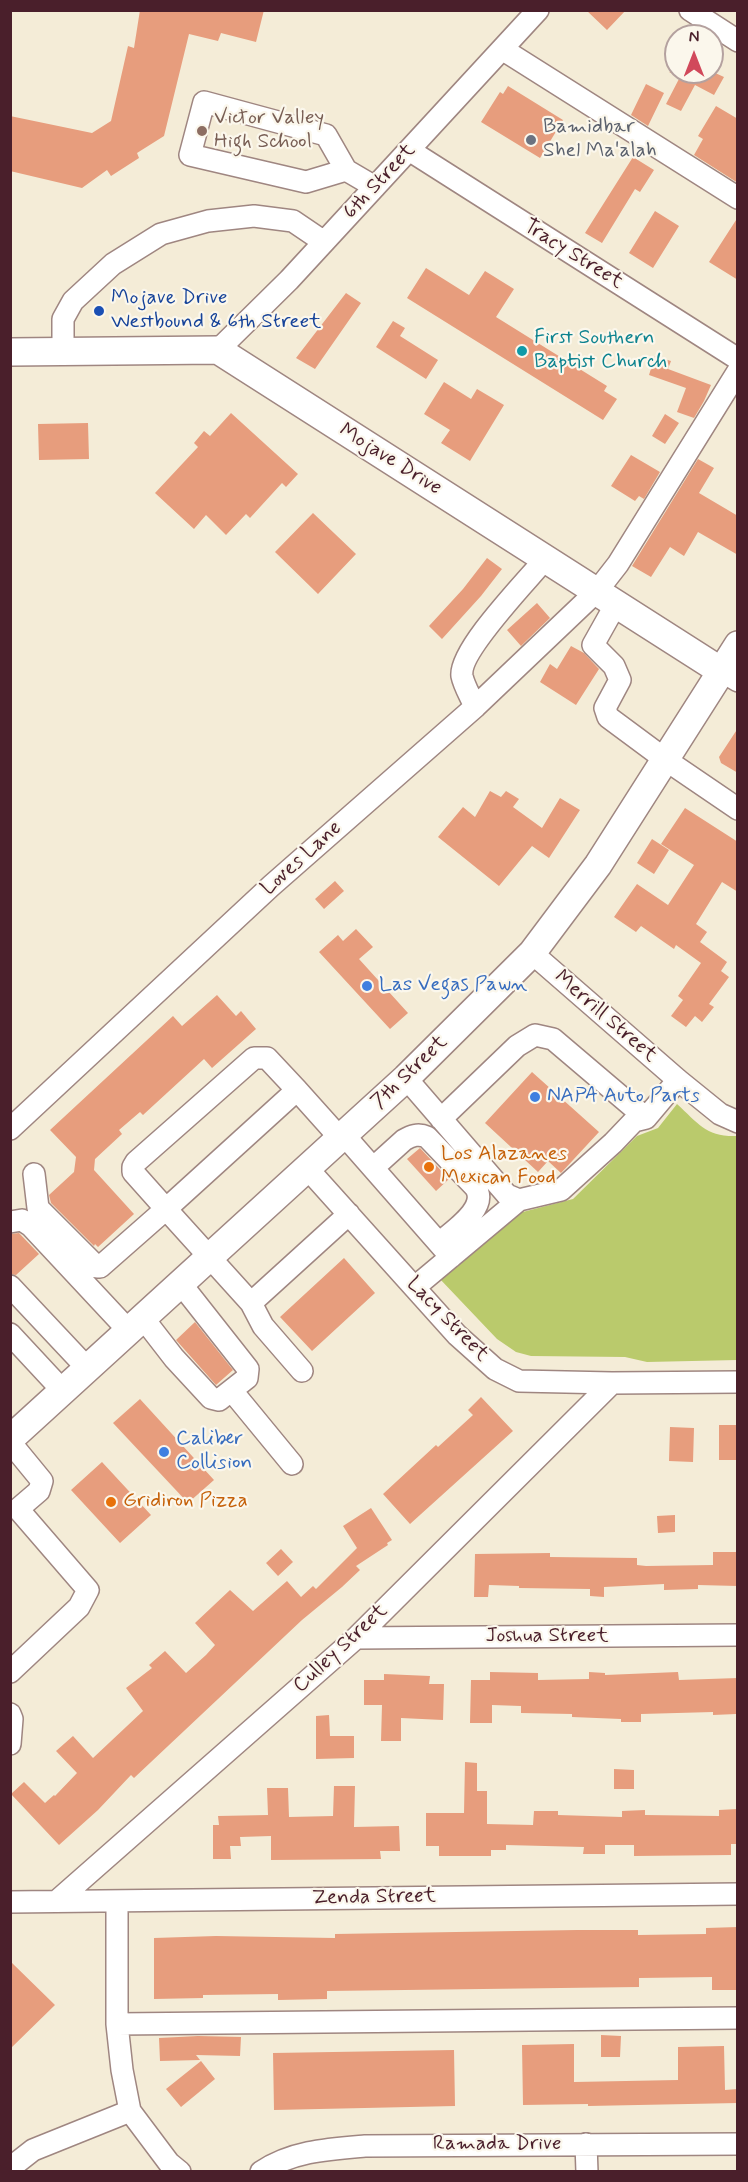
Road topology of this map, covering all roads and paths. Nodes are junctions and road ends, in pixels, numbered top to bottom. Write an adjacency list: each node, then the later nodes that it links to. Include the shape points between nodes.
1 (538, 10): 4 (street, 6th Street)
2 (690, 10): 3 (street)
3 (738, 41)
4 (502, 50): 5 (street, 6th Street); 8 (street)
5 (409, 150): 7 (street, 6th Street); 13 (street, Tracy Street)
6 (346, 170): 6 (street, via 326,135 204,102 189,155 306,182); 7 (street)
7 (375, 187): 9 (street, 6th Street)
8 (738, 198)
9 (324, 242): 10 (street, 6th Street); 12 (street, via 293,221 255,216 208,221 161,234 112,264 73,301 63,319)
10 (218, 350): 12 (main road); 15 (main road, Mojave Drive)
11 (10, 352): 12 (main road)
12 (63, 352)
13 (738, 359)
14 (738, 371): 16 (street, via 618,564)
15 (546, 559): 16 (main road, Mojave Drive); 19 (street, via 465,658 462,675)
16 (606, 598): 18 (main road, Mojave Drive); 19 (street, Loves Lane); 20 (street, via 593,645 615,666 620,680 605,708 608,717)
17 (738, 645): 18 (main road, 7th Street)
18 (729, 676): 20 (main road, 7th Street)
19 (475, 707): 29 (street, Loves Lane, via 271,886)
20 (666, 760): 21 (street); 22 (main road, 7th Street, via 598,865)
21 (738, 809)
22 (532, 953): 23 (main road, 7th Street); 24 (street, Merrill Street)
23 (406, 1078): 27 (street); 30 (main road, 7th Street)
24 (678, 1080): 26 (street); 28 (street, Merrill Street, via 720,1114)
25 (297, 1090): 30 (street); 35 (street); 35 (street, via 267,1058 255,1058 136,1162 134,1172)
26 (646, 1118): 27 (street, via 553,1040 535,1035 517,1046); 34 (street, via 634,1120 561,1190)
27 (441, 1119): 34 (street, via 507,1195)
28 (738, 1122)
29 (10, 1129)
30 (342, 1137): 31 (main road, 7th Street); 32 (street)
31 (308, 1168): 36 (street, Lacy Street); 39 (main road, 7th Street)
32 (373, 1168): 38 (street); 38 (street, via 404,1140 422,1135 475,1187 480,1196 478,1206)
33 (34, 1174): 35 (street, via 38,1208 97,1267)
34 (519, 1200): 38 (street)
35 (166, 1209): 39 (street)
36 (349, 1214): 42 (street, Lacy Street); 43 (street)
37 (10, 1222): 44 (street, via 22,1220 31,1226)
38 (445, 1250): 42 (street)
39 (210, 1257): 40 (main road, 7th Street); 43 (street)
40 (181, 1284): 44 (main road, 7th Street); 51 (street, via 248,1369 247,1378)
41 (10, 1286): 46 (street)
42 (415, 1287): 49 (street, Lacy Street, via 495,1369 519,1380)
43 (251, 1303): 47 (street, via 263,1326)
44 (136, 1324): 46 (main road, 7th Street); 51 (street, via 211,1398 219,1400)
45 (10, 1334): 50 (street)
46 (88, 1369): 50 (main road, 7th Street)
47 (302, 1371)
48 (738, 1382): 49 (street, Lacy Street)
49 (612, 1383): 55 (street, Culley Street)
50 (63, 1391): 52 (main road, 7th Street)
51 (232, 1391): 53 (street)
52 (10, 1440): 56 (street, via 42,1481 39,1491 18,1509 88,1590 79,1607)
53 (292, 1464)
54 (738, 1635): 55 (street, Joshua Street)
55 (356, 1638): 61 (street, Culley Street)
56 (10, 1672)
57 (10, 1714): 58 (street)
58 (10, 1744)
59 (738, 1894): 60 (street, Zenda Street)
60 (117, 1900): 61 (street, Zenda Street); 64 (street)
61 (57, 1901): 62 (street, Zenda Street)
62 (10, 1902)
63 (738, 2018): 64 (street)
64 (117, 2024): 65 (street)
65 (130, 2111): 68 (street, via 33,2150); 69 (street)
66 (586, 2144): 67 (street, Ramada Drive); 70 (street, Ramada Drive, via 315,2150); 71 (street)
67 (738, 2144)
68 (10, 2168)
69 (180, 2172)
70 (261, 2172)
71 (587, 2172)

